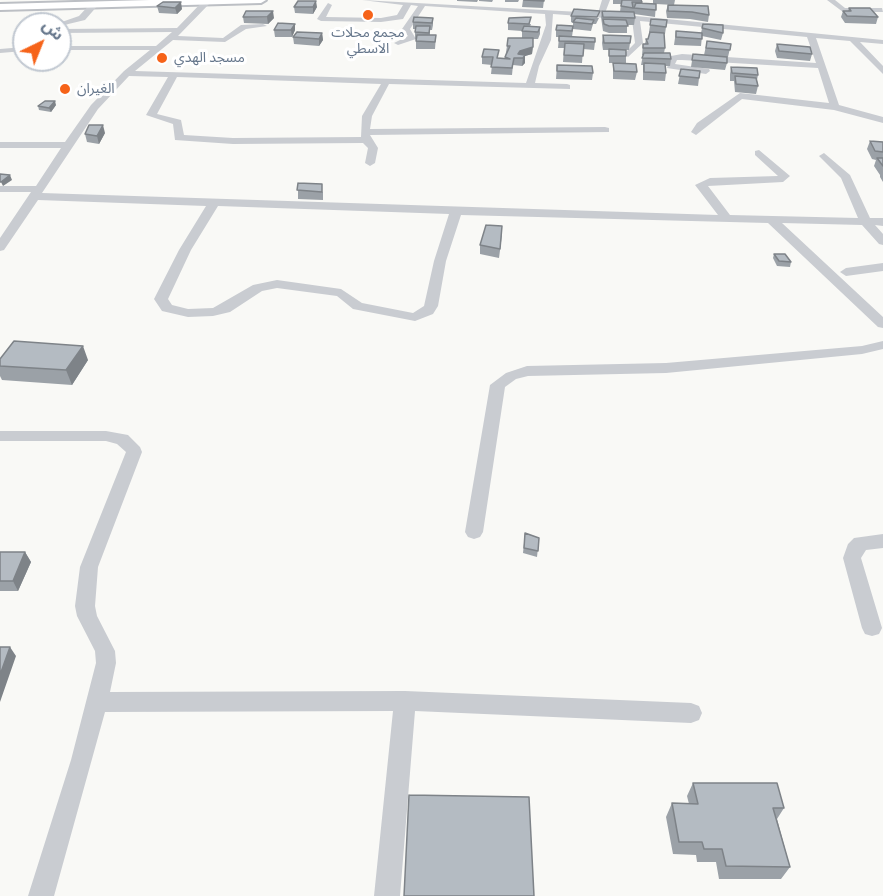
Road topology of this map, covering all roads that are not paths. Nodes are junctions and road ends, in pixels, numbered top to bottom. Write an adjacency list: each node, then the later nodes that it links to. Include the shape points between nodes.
1 (261, 0): 5 (main road)
2 (366, 0): 7 (street)
3 (606, 0): 14 (street)
4 (831, 0): 12 (street, via 841,9)
5 (207, 2): 8 (main road); 18 (street)
6 (64, 3): 8 (main road); 11 (main road)
7 (408, 3): 9 (street); 10 (street, via 400,17 381,20 321,19)
8 (95, 4): 16 (street, via 85,16)
9 (423, 4): 13 (street); 24 (street, via 406,29 413,37)
10 (328, 5)
11 (0, 7)
12 (882, 10)
13 (549, 12): 14 (street); 34 (street, via 548,40)
14 (601, 15): 15 (street)
15 (636, 18): 20 (street); 27 (street, via 639,43)
16 (72, 20)
17 (263, 26): 21 (street, via 244,27 225,40)
18 (180, 30): 19 (street); 21 (street)
19 (72, 31)
20 (811, 36): 22 (street); 28 (street)
21 (171, 38): 26 (street)
22 (853, 40): 23 (street); 30 (street)
23 (883, 42)
24 (398, 43)
25 (72, 48): 26 (street)
26 (156, 48): 31 (street)
27 (628, 54)
28 (822, 66): 29 (street, via 682,57 674,58 670,66); 36 (street)
29 (706, 71)
30 (883, 71)
31 (127, 73): 32 (street); 42 (street, via 94,107)
32 (174, 75): 33 (street); 40 (street, via 151,115 177,121 179,138 233,141)
33 (386, 82): 34 (street); 40 (street, via 367,116)
34 (530, 87): 35 (street)
35 (567, 87)
36 (835, 107): 37 (street); 39 (street, via 740,96)
37 (883, 120)
38 (605, 130): 40 (street)
39 (696, 132)
40 (366, 136): 45 (street, via 373,148)
41 (0, 145): 42 (street)
42 (69, 145): 47 (street)
43 (759, 153): 50 (street, via 785,176 783,179 710,181 701,185)
44 (824, 156): 52 (street, via 846,177)
45 (370, 163)
46 (0, 189): 47 (street)
47 (36, 193): 48 (street); 55 (street)
48 (213, 204): 49 (street); 49 (street, via 161,299 167,308 188,313 213,312 258,288 277,284 341,293 358,306 415,316 431,306)
49 (456, 211): 50 (street)
50 (724, 217): 51 (street)
51 (769, 219): 52 (street); 58 (street)
52 (865, 221): 53 (street); 54 (street)
53 (883, 222)
54 (883, 241)
55 (0, 247)
56 (883, 267): 57 (street)
57 (846, 272)
58 (883, 324)
59 (883, 345): 61 (street, via 666,368 527,371 511,376 498,385)
60 (0, 436): 65 (street, via 106,436 122,439 132,447 132,461 89,567 85,606 105,651 106,663)
61 (474, 532)
62 (883, 541): 63 (street, via 861,543 852,558)
63 (872, 628)
64 (405, 701): 65 (street); 66 (street); 68 (street)
65 (96, 702): 67 (street)
66 (691, 712)
67 (41, 896)
68 (387, 896)

